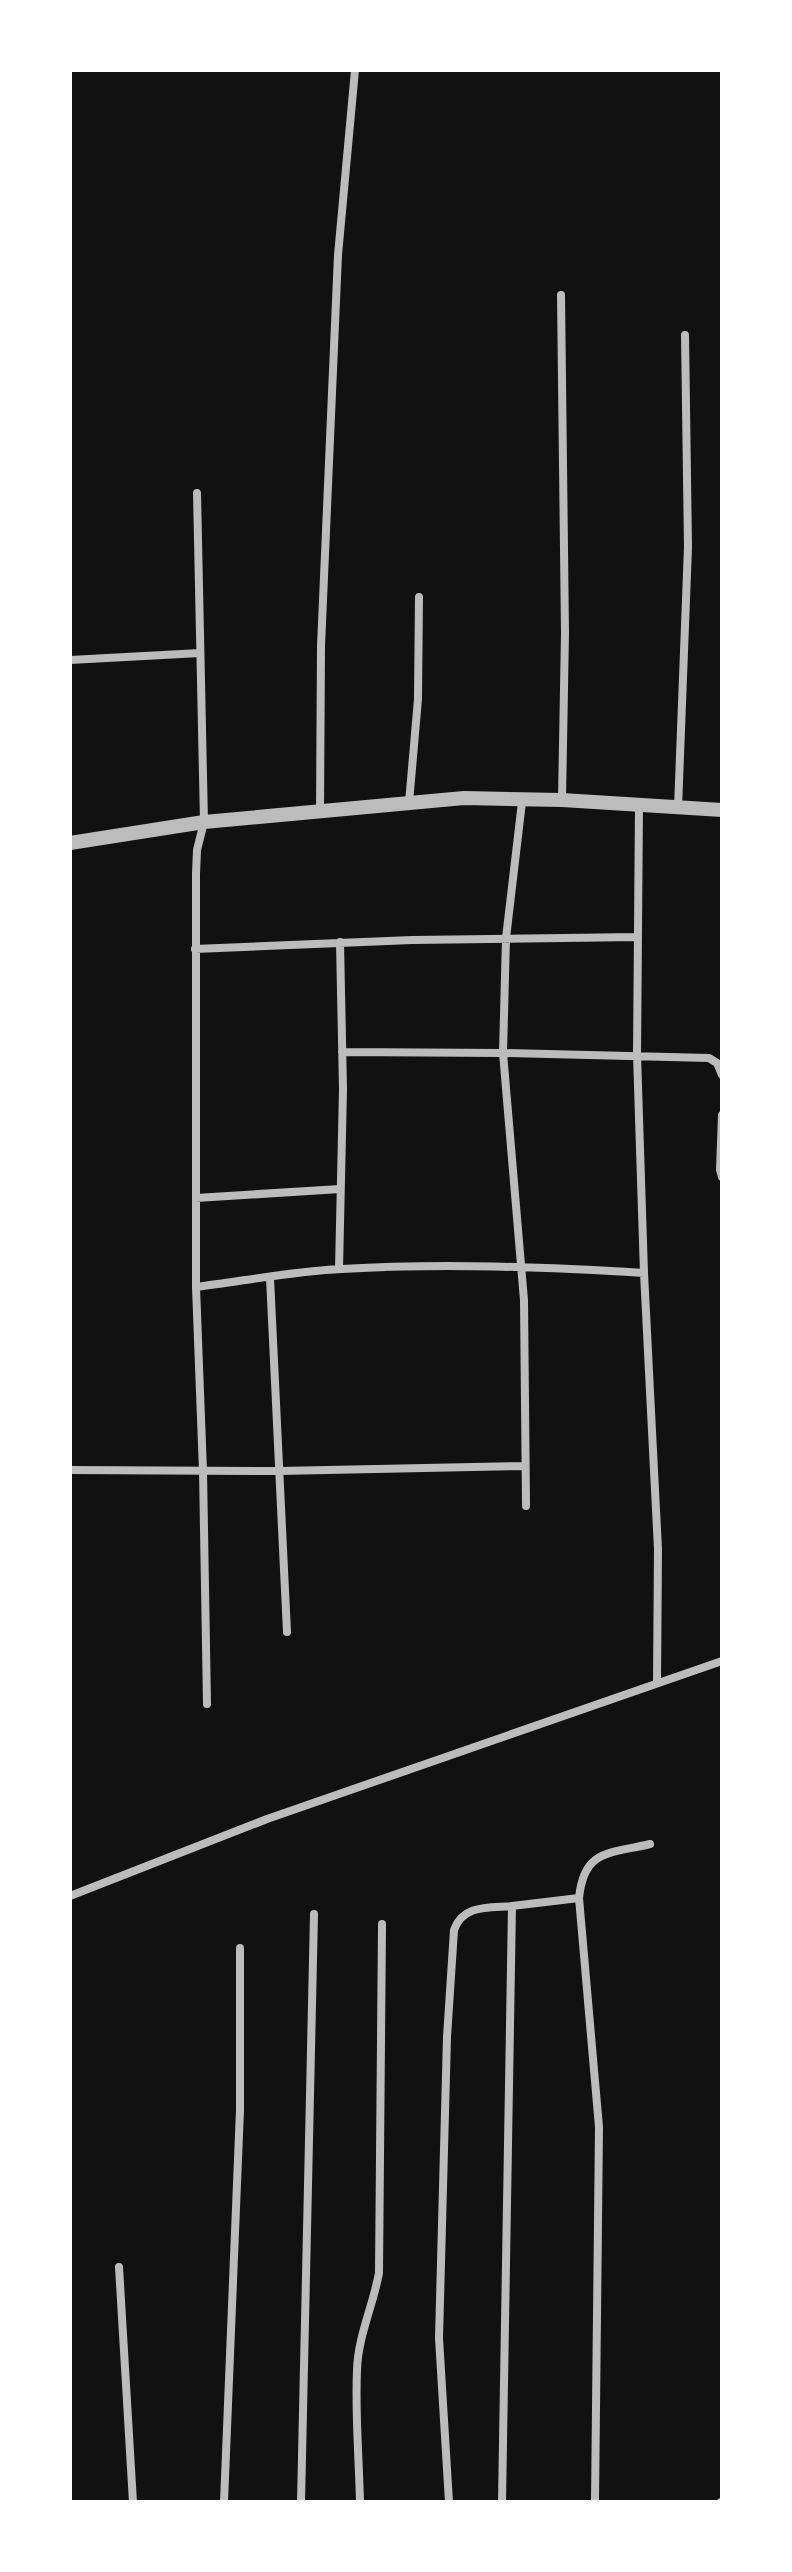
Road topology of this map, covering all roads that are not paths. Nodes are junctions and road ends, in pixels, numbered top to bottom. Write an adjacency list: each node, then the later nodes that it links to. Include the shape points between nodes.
1 (355, 70): 14 (street, via 338,255 321,646)
2 (561, 295): 8 (street)
3 (685, 335): 12 (street, via 688,547)
4 (197, 493): 6 (street)
5 (419, 597): 10 (street)
6 (200, 653): 7 (street); 15 (street)
7 (70, 660)
8 (562, 800): 9 (street); 11 (street)
9 (522, 802): 10 (street, via 464,798); 18 (street)
10 (409, 803): 14 (street)
11 (639, 805): 12 (street); 17 (street)
12 (678, 808): 13 (street)
13 (722, 810)
14 (320, 812): 15 (street)
15 (204, 822): 16 (street); 20 (street, via 197,850)
16 (70, 843)
17 (638, 937): 18 (street); 23 (street)
18 (506, 938): 19 (street); 22 (street)
19 (340, 942): 20 (street); 21 (street)
20 (195, 949): 28 (street)
21 (342, 1052): 22 (street); 27 (street)
22 (503, 1053): 23 (street); 29 (street)
23 (637, 1055): 24 (street, via 709,1058); 31 (street)
24 (722, 1075)
25 (722, 1115): 26 (street)
26 (722, 1177)
27 (340, 1189): 28 (street); 30 (street)
28 (196, 1198): 33 (street)
29 (522, 1265): 30 (street); 31 (street); 34 (street)
30 (339, 1269): 32 (street)
31 (644, 1273): 41 (street, via 658,1549)
32 (270, 1278): 33 (street); 37 (street)
33 (196, 1287): 36 (street)
34 (525, 1466): 37 (street); 38 (street)
35 (70, 1470): 36 (street)
36 (203, 1471): 37 (street); 42 (street)
37 (278, 1471): 39 (street)
38 (526, 1506)
39 (287, 1632)
40 (722, 1661): 41 (street)
41 (657, 1683): 44 (street, via 297,1808)
42 (207, 1704)
43 (650, 1844): 45 (street, via 591,1861 581,1875)
44 (70, 1896)
45 (579, 1898): 46 (street); 57 (street, via 599,2127)
46 (512, 1906): 55 (street, via 473,1909 461,1916 454,1930 439,2338); 56 (street)
47 (314, 1914): 53 (street)
48 (382, 1924): 54 (street, via 379,2273 357,2369)
49 (240, 1948): 52 (street, via 240,2110)
50 (119, 2267): 51 (street)
51 (133, 2502)
52 (224, 2502)
53 (301, 2502)
54 (360, 2502)
55 (449, 2502)
56 (502, 2502)
57 (595, 2502)

